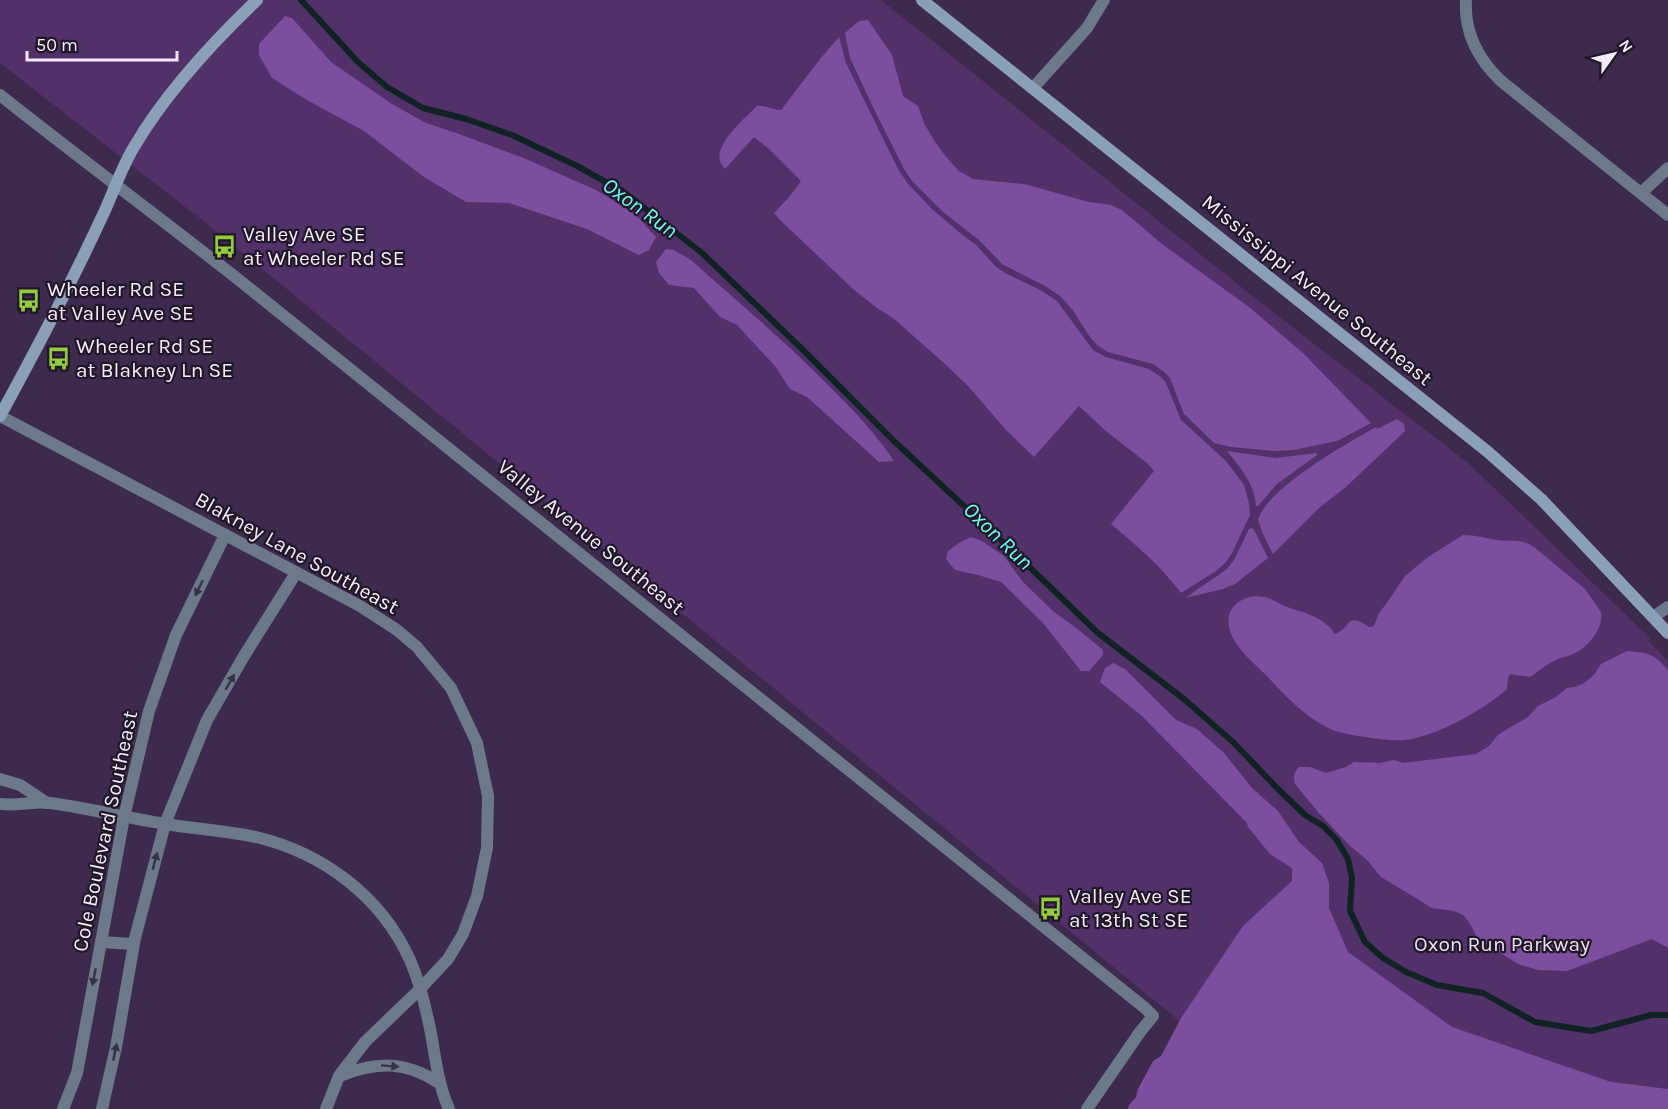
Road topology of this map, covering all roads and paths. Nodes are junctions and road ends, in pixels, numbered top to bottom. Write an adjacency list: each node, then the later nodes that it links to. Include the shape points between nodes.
1 (257, 0): 8 (main road, via 217,40 158,112 133,148)
2 (922, 0): 5 (main road, Mississippi Avenue Southeast)
3 (1104, 0): 5 (street, via 1087,28)
4 (1466, 0): 9 (street, via 1472,42 1487,68)
5 (1033, 88): 15 (main road, Mississippi Avenue Southeast, via 1504,466)
6 (0, 95): 8 (street, Valley Avenue Southeast)
7 (1668, 168): 9 (street)
8 (116, 185): 11 (main road); 31 (street, Valley Avenue Southeast, via 1153,1016)
9 (1641, 193): 10 (street)
10 (1668, 215)
11 (0, 416): 12 (street, Blakney Lane Southeast)
12 (225, 535): 13 (street, Blakney Lane Southeast); 20 (street, Cole Boulevard Southeast, one-way to 20, via 172,646 149,711)
13 (296, 573): 21 (street, one-way to 13, via 207,720); 24 (street, Blakney Lane Southeast, via 360,606 417,647 451,688 477,743 488,795 487,848 477,896 463,934 448,959)
14 (1668, 607): 15 (street)
15 (1653, 617): 16 (main road, Mississippi Avenue Southeast)
16 (1668, 633)
17 (0, 779): 18 (street, via 20,785)
18 (47, 802): 19 (street); 20 (street)
19 (0, 804)
20 (124, 817): 21 (street); 22 (street, Cole Boulevard Southeast)
21 (165, 824): 23 (street, one-way to 21); 24 (street, via 268,841 297,850 329,867 381,913 403,946)
22 (101, 942): 23 (street); 27 (street, Cole Boulevard Southeast, one-way to 27, via 77,1072)
23 (133, 944): 28 (street, one-way to 23)
24 (420, 989): 25 (street, Blakney Lane Southeast, via 365,1042); 26 (street)
25 (339, 1076): 26 (street, one-way to 26, via 375,1065 408,1067); 29 (street, Blakney Lane Southeast)
26 (439, 1083): 30 (street)
27 (63, 1109)
28 (102, 1109)
29 (326, 1109)
30 (449, 1109)
31 (1087, 1109)

